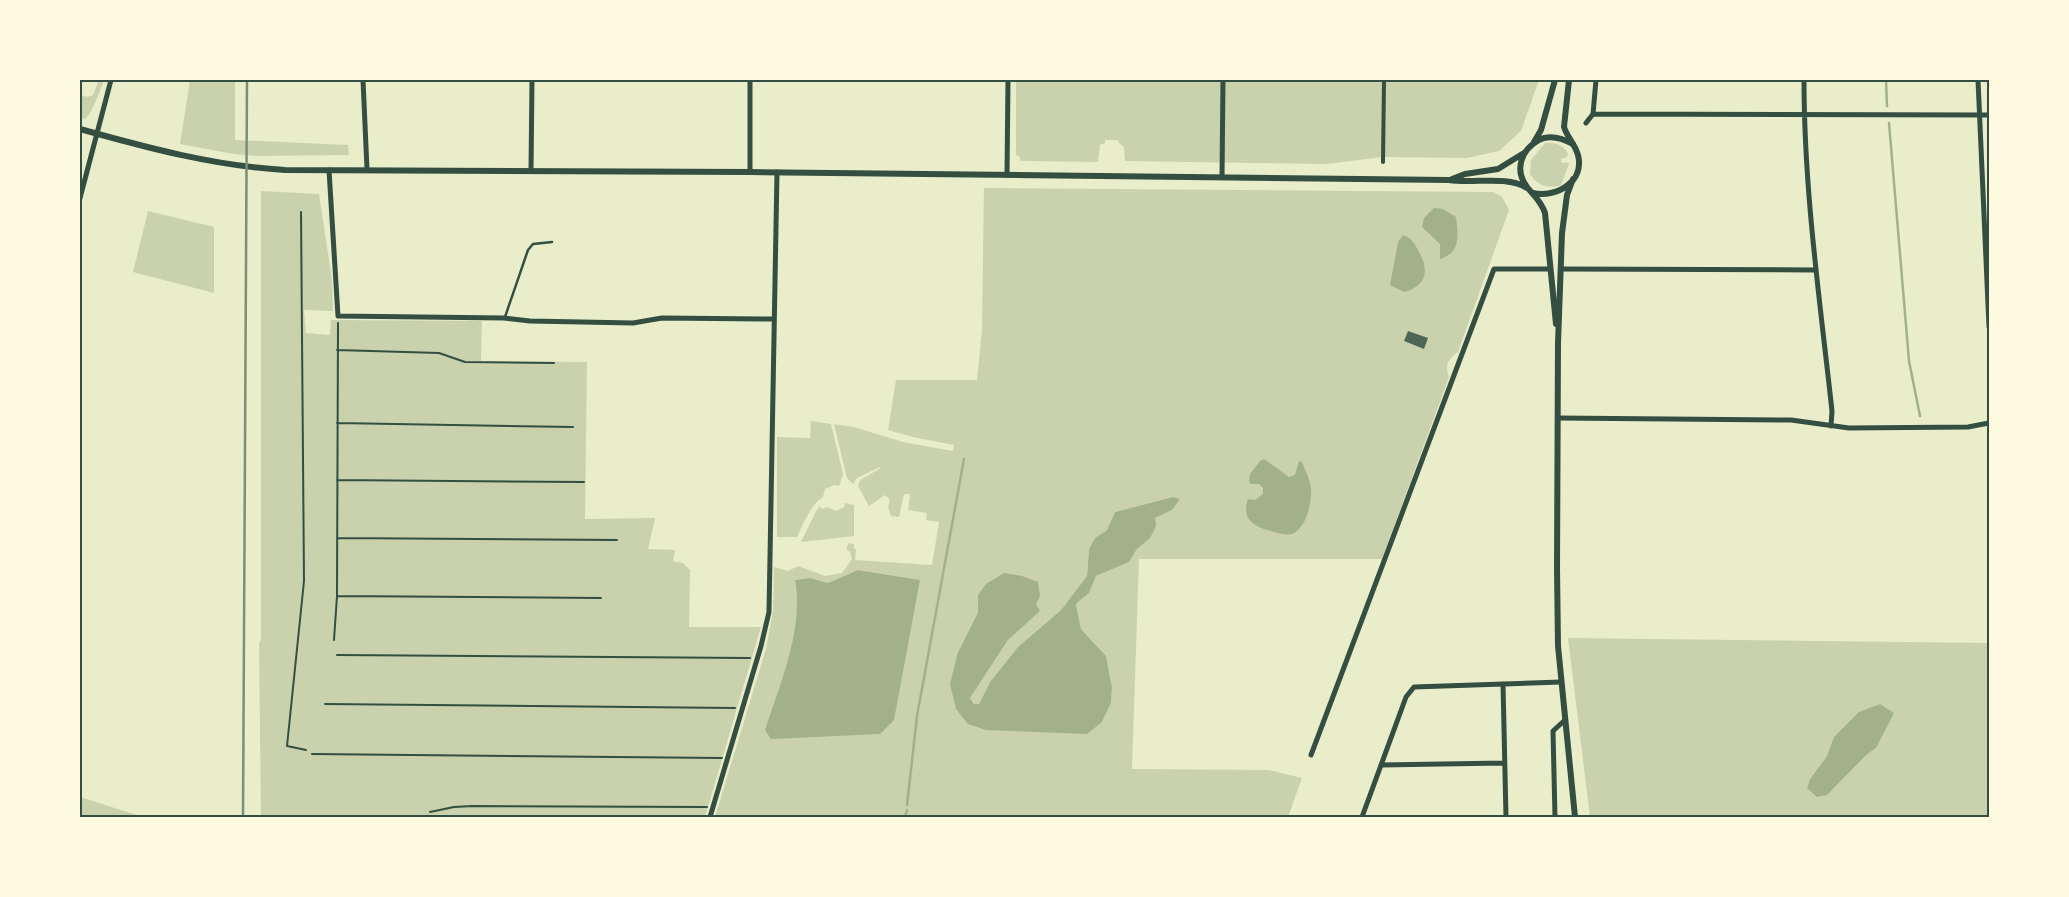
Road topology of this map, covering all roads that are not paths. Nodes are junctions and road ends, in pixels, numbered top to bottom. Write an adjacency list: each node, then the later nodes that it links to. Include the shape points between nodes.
1 (112, 80): 19 (street)
2 (363, 80): 24 (street)
3 (532, 80): 26 (street)
4 (750, 80): 27 (street)
5 (1008, 80): 29 (street)
6 (1223, 80): 30 (street)
7 (1384, 80): 23 (street)
8 (1555, 80): 21 (street, via 1541,130)
9 (1570, 80): 20 (street, via 1564,127)
10 (1596, 80): 13 (street)
11 (1804, 80): 14 (street)
12 (1978, 80): 15 (street)
13 (1593, 114): 14 (street); 17 (street)
14 (1804, 114): 15 (street); 39 (street)
15 (1980, 114): 16 (street); 40 (street)
16 (1989, 114)
17 (1586, 123)
18 (80, 130): 19 (street)
19 (97, 134): 25 (street, via 238,166); 35 (street)
20 (1572, 144): 21 (street, via 1552,137); 31 (street, via 1578,163)
21 (1532, 145): 22 (street)
22 (1525, 152): 32 (street, via 1498,169); 33 (street, via 1520,170)
23 (1383, 162)
24 (367, 169): 25 (street); 26 (street)
25 (328, 170): 41 (street, via 338,316)
26 (531, 170): 27 (street)
27 (750, 172): 28 (street)
28 (777, 172): 29 (street); 42 (street)
29 (1007, 175): 30 (street)
30 (1222, 177): 32 (street)
31 (1573, 179): 34 (street, via 1558,192); 38 (street, via 1567,194)
32 (1450, 180): 33 (street, via 1514,181)
33 (1528, 188): 34 (street)
34 (1533, 193): 37 (street, via 1545,212)
35 (80, 198)
36 (552, 242): 41 (lane, via 533,244 528,250)
37 (1549, 269): 44 (street); 51 (street, via 1494,269)
38 (1561, 269): 39 (street); 44 (street)
39 (1816, 270): 47 (street)
40 (1988, 270): 43 (street)
41 (504, 318): 42 (street, via 530,322 633,323 662,318)
42 (774, 319): 54 (street, via 769,612)
43 (1989, 327)
44 (1558, 342): 45 (street)
45 (1558, 418): 47 (street, via 1799,420); 48 (street, via 1557,622)
46 (1989, 423): 47 (street, via 1968,427)
47 (1831, 426)
48 (1561, 682): 49 (street); 50 (street)
49 (1503, 684): 52 (street); 53 (street, via 1414,687 1406,697)
50 (1565, 720): 57 (street, via 1553,731); 58 (street)
51 (1311, 755)
52 (1504, 763): 53 (street); 56 (street)
53 (1381, 765): 55 (street)
54 (710, 817)
55 (1362, 817)
56 (1506, 817)
57 (1555, 817)
58 (1576, 817)

